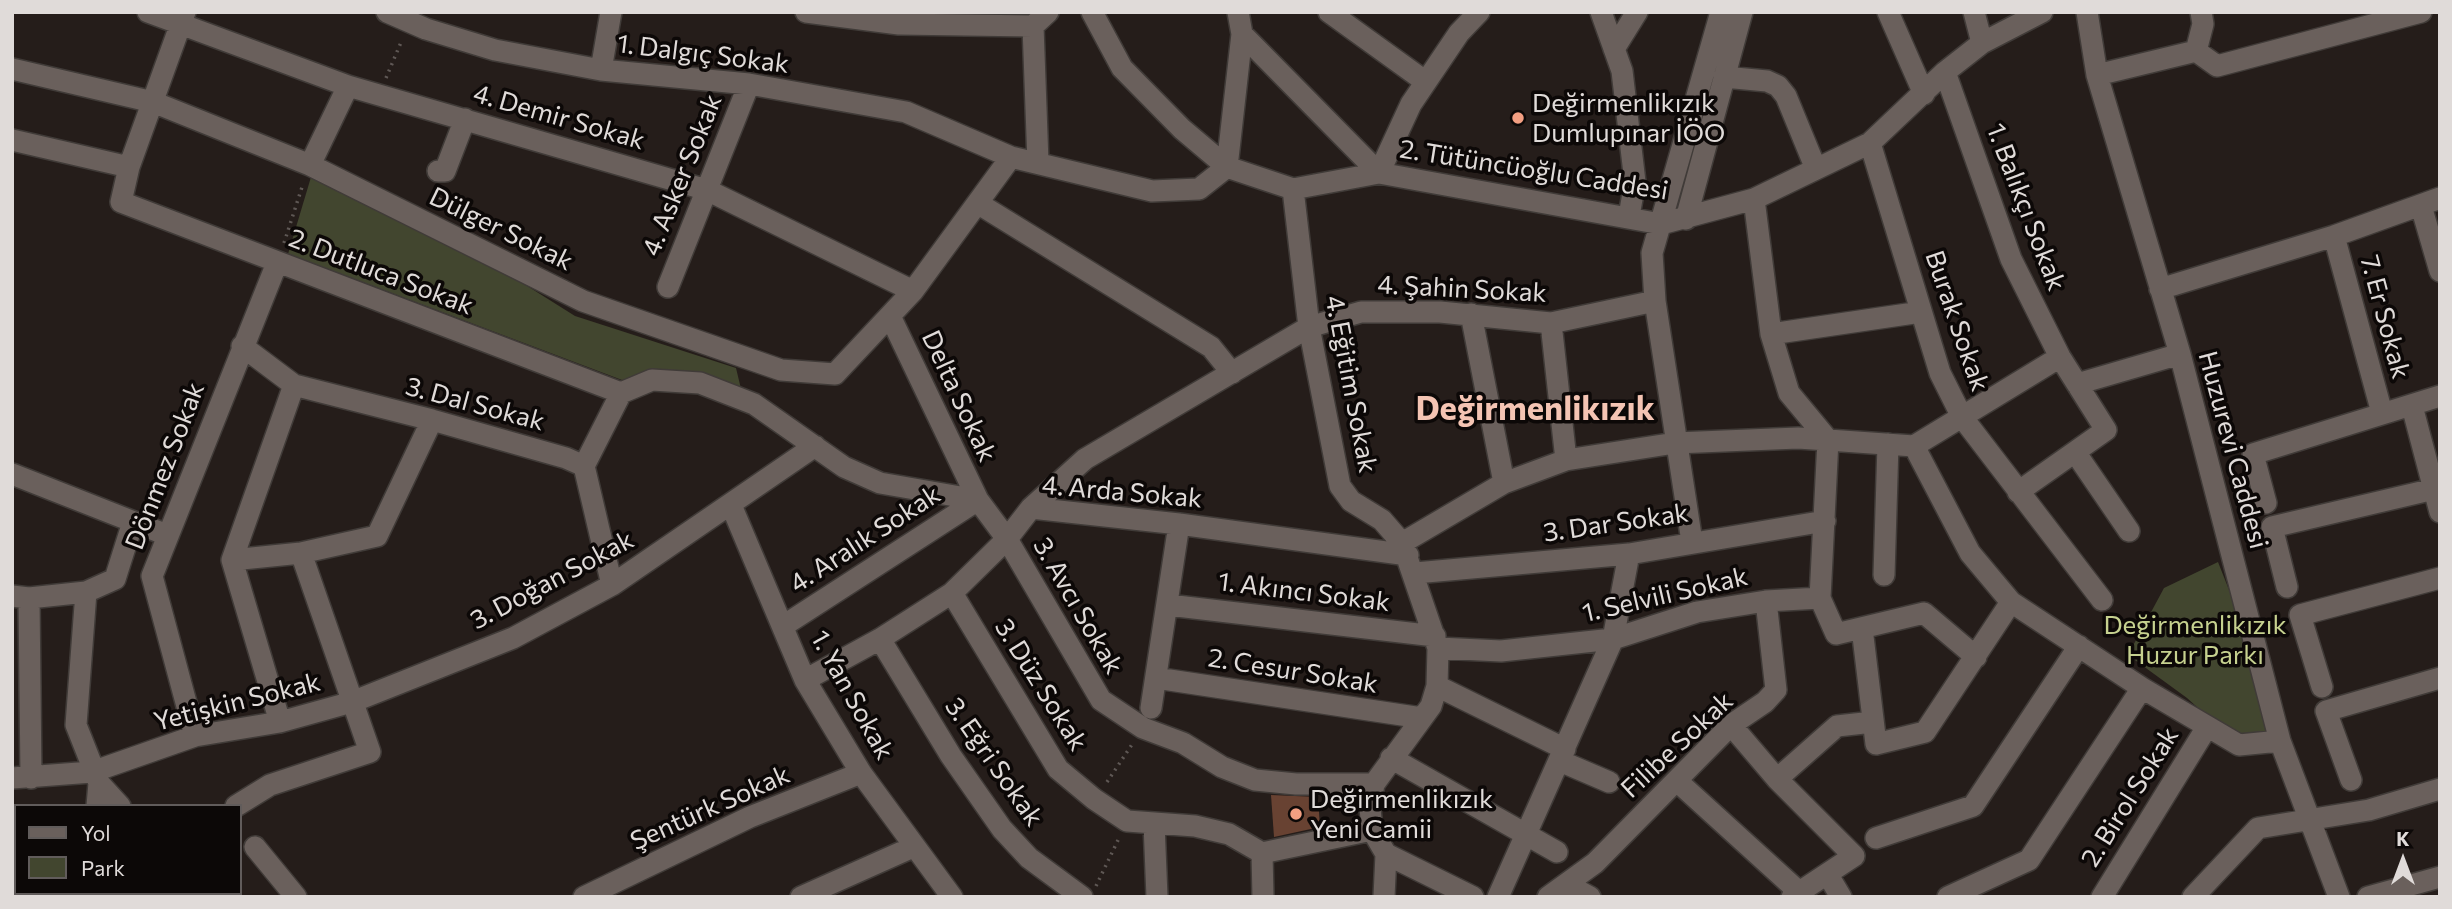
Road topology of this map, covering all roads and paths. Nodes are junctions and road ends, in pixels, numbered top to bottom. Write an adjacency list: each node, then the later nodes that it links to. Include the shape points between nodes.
1 (148, 12): 20 (street, 4. Demir Sokak)
2 (387, 12): 24 (street, 1. Dalgıç Sokak)
3 (611, 12): 30 (street)
4 (806, 12): 21 (street)
5 (1092, 12): 47 (street, via 1122,68)
6 (1238, 12): 25 (street)
7 (1329, 12): 34 (street)
8 (1479, 12): 34 (street)
9 (1601, 12): 27 (street)
10 (1637, 12): 27 (street)
11 (1721, 12): 58 (street)
12 (1742, 12): 33 (street)
13 (1888, 12): 37 (street)
14 (1974, 12): 26 (street)
15 (2042, 12): 26 (street, 2. Tütüncüoğlu Caddesi)
16 (2087, 12): 32 (street, Huzurevi Caddesi)
17 (2201, 12): 28 (street, via 2203,24)
18 (2421, 12): 19 (street)
19 (2390, 15): 28 (street, via 2217,66)
20 (182, 18): 36 (street, 4. Demir Sokak); 39 (street)
21 (900, 18): 22 (street)
22 (973, 19): 23 (street)
23 (1041, 19): 44 (street)
24 (422, 21): 30 (street, 1. Dalgıç Sokak, via 495,50); 38 (path)
25 (1242, 34): 47 (street); 50 (street)
26 (1982, 44): 31 (street, 2. Tütüncüoğlu Caddesi)
27 (1614, 49): 56 (street, via 1622,71 1635,182)
28 (2196, 51): 32 (street)
29 (12, 69): 39 (street, Dülger Sokak)
30 (601, 70): 35 (street, 1. Dalgıç Sokak)
31 (1945, 72): 37 (street, 2. Tütüncüoğlu Caddesi); 75 (street, 1. Balıkçı Sokak, via 2011,259)
32 (2097, 75): 64 (street, Huzurevi Caddesi)
33 (1724, 77): 48 (street, via 1778,86); 57 (street)
34 (1426, 82): 50 (street)
35 (749, 84): 43 (street, 1. Dalgıç Sokak, via 906,112); 52 (street, 4. Asker Sokak)
36 (348, 86): 38 (street, 4. Demir Sokak); 45 (street)
37 (1924, 94): 42 (street, 2. Tütüncüoğlu Caddesi)
38 (379, 95): 40 (street, 4. Demir Sokak)
39 (153, 102): 45 (street, Dülger Sokak); 46 (street)
40 (465, 119): 49 (street); 52 (street, 4. Demir Sokak)
41 (12, 140): 46 (street)
42 (1870, 143): 48 (street, 2. Tütüncüoğlu Caddesi); 67 (street, Burak Sokak)
43 (1011, 158): 44 (street, 1. Dalgıç Sokak); 55 (street, Delta Sokak)
44 (1038, 163): 47 (street, 1. Dalgıç Sokak, via 1152,191 1199,189)
45 (310, 165): 59 (street, Dülger Sokak); 61 (path)
46 (129, 167): 61 (street, 2. Dutluca Sokak, via 121,202)
47 (1227, 167): 51 (street)
48 (1816, 169): 53 (street, 2. Tütüncüoğlu Caddesi)
49 (444, 173): 59 (path)
50 (1378, 173): 51 (street, 2. Tütüncüoğlu Caddesi); 56 (street, 2. Tütüncüoğlu Caddesi)
51 (1293, 189): 71 (street, 4. Eğitim Sokak)
52 (707, 190): 63 (street, 4. Asker Sokak); 65 (street, 4. Demir Sokak)
53 (1755, 199): 57 (street, 2. Tütüncüoğlu Caddesi); 72 (street)
54 (2430, 202): 60 (street, 7. Er Sokak); 62 (street)
55 (979, 204): 65 (street, Delta Sokak); 76 (street, via 1211,347)
56 (1629, 216): 58 (street, 2. Tütüncüoğlu Caddesi)
57 (1686, 219): 58 (street, 2. Tütüncüoğlu Caddesi)
58 (1661, 223): 66 (street, via 1652,253)
59 (429, 226): 77 (street, Dülger Sokak, via 583,301 781,370)
60 (2334, 236): 64 (street, 7. Er Sokak); 83 (street, 7. Er Sokak)
61 (277, 263): 73 (street, Dönmez Sokak); 80 (street, 2. Dutluca Sokak)
62 (2440, 271)
63 (668, 286)
64 (2160, 289): 74 (street, Huzurevi Caddesi)
65 (913, 291): 69 (street, Delta Sokak)
66 (1655, 302): 70 (street, 4. Şahin Sokak); 87 (street)
67 (1921, 312): 72 (street); 84 (street, Burak Sokak, via 1940,373)
68 (1471, 314): 70 (street, 4. Şahin Sokak); 71 (street, 4. Şahin Sokak, via 1362,312); 95 (street)
69 (890, 316): 77 (street, Delta Sokak); 98 (street, Delta Sokak)
70 (1551, 323): 92 (street)
71 (1309, 327): 76 (street, 4. Şahin Sokak); 112 (street, 4. Eğitim Sokak, via 1340,486 1351,501 1382,520)
72 (1771, 334): 86 (street, via 1788,393)
73 (242, 346): 79 (street, 3. Dal Sokak); 107 (street, Dönmez Sokak)
74 (2180, 355): 78 (street); 147 (street, Huzurevi Caddesi)
75 (2060, 357): 78 (street, 1. Balıkçı Sokak); 84 (street)
76 (1232, 373): 101 (street, 4. Şahin Sokak, via 1085,459)
77 (835, 374)
78 (2077, 384): 91 (street, 1. Balıkçı Sokak, via 2106,430)
79 (294, 385): 85 (street, 3. Dal Sokak); 113 (street)
80 (621, 393): 89 (street, via 652,380 700,383 754,404); 93 (street)
81 (2440, 396): 82 (street)
82 (2412, 406): 83 (street); 96 (street, 7. Er Sokak)
83 (2382, 413): 99 (street, via 2253,454)
84 (1962, 417): 90 (street); 97 (street, Burak Sokak)
85 (432, 420): 93 (street, 3. Dal Sokak); 110 (street, via 377,536)
86 (1828, 440): 87 (street); 88 (street); 103 (street)
87 (1675, 443): 92 (street); 109 (street)
88 (1888, 444): 90 (street); 114 (street)
89 (816, 446): 98 (street, via 844,467 880,483); 100 (street)
90 (1914, 446): 124 (street, via 1970,553)
91 (2075, 452): 97 (street); 106 (street)
92 (1566, 460): 95 (street)
93 (584, 466): 116 (street)
94 (12, 474): 104 (street)
95 (1504, 483): 112 (street)
96 (2434, 488): 102 (street, 7. Er Sokak); 117 (street, via 2272,527)
97 (2018, 492): 122 (street, Burak Sokak)
98 (978, 500): 108 (street, Delta Sokak); 126 (street, 4. Aralık Sokak)
99 (2266, 503)
100 (731, 505): 116 (street, 3. Doğan Sokak); 126 (street, 1. Yan Sokak)
101 (1031, 508): 105 (street, 4. Arda Sokak); 108 (street, 4. Arda Sokak)
102 (2440, 512)
103 (1825, 521): 109 (street, 3. Dar Sokak); 121 (street)
104 (133, 522): 107 (street); 118 (street, via 115,579)
105 (1179, 524): 112 (street, 4. Arda Sokak); 125 (street)
106 (2129, 531)
107 (167, 535): 146 (street, Dönmez Sokak, via 152,576)
108 (1007, 539): 119 (street, 4. Arda Sokak); 140 (street, 3. Avcı Sokak, via 1101,700)
109 (1692, 541): 111 (street, 3. Dar Sokak)
110 (301, 553): 113 (street); 139 (street)
111 (1629, 554): 112 (street, 3. Dar Sokak); 129 (street)
112 (1408, 557): 130 (street, 4. Eğitim Sokak)
113 (232, 560): 142 (street)
114 (1884, 575)
115 (2440, 578): 137 (street, via 2300,615)
116 (612, 585): 139 (street, 3. Doğan Sokak, via 513,638)
117 (2287, 587)
118 (86, 592): 120 (street); 152 (street, via 76,725)
119 (952, 593): 128 (street, 4. Arda Sokak); 160 (street, 3. Düz Sokak, via 1058,769)
120 (21, 597): 151 (street)
121 (1820, 598): 123 (street, 1. Selvili Sokak); 127 (street, via 1836,634)
122 (2102, 600)
123 (1766, 601): 129 (street, 1. Selvili Sokak, via 1698,612); 144 (street, Filibe Sokak, via 1776,690)
124 (2011, 601): 131 (street); 132 (street)
125 (1168, 605): 130 (street, 1. Akıncı Sokak); 133 (street)
126 (783, 626): 135 (street, 1. Yan Sokak)
127 (1862, 628): 132 (street, via 1924,613); 143 (street)
128 (880, 639): 135 (street, 4. Arda Sokak); 183 (street, 3. Eğri Sokak, via 1002,829 1029,858)
129 (1613, 639): 130 (street, 1. Selvili Sokak, via 1500,652); 148 (street)
130 (1436, 642): 136 (street, 4. Eğitim Sokak)
131 (2080, 646): 138 (street); 169 (street, via 1973,807)
132 (1976, 657): 143 (street, via 1926,733 1876,744)
133 (1156, 678): 140 (street); 141 (street, 2. Cesur Sokak)
134 (2440, 678): 154 (street, via 2326,711)
135 (805, 680): 150 (street, 1. Yan Sokak)
136 (1437, 686): 141 (street, 4. Eğitim Sokak); 148 (street)
137 (2322, 687)
138 (2142, 688): 145 (street); 193 (street, via 2029,860)
139 (352, 702): 142 (street, Yetişkin Sokak); 163 (street, via 370,752 270,785)
140 (1147, 718): 156 (path); 158 (street, 3. Avcı Sokak, via 1222,767 1255,780)
141 (1422, 719): 149 (street, 4. Eğitim Sokak)
142 (279, 722): 146 (street, Yetişkin Sokak)
143 (1873, 722): 153 (street, via 1837,726)
144 (1731, 724): 153 (street); 155 (street, Filibe Sokak)
145 (2207, 727): 147 (street, via 2239,745); 194 (street, 2. Birol Sokak)
146 (195, 736): 152 (street, Yetişkin Sokak)
147 (2280, 741): 165 (street, Huzurevi Caddesi)
148 (1563, 755): 157 (street); 168 (street)
149 (1391, 758): 158 (street, 4. Eğitim Sokak); 168 (street)
150 (861, 773): 171 (street, 1. Yan Sokak); 180 (street, Şentürk Sokak, via 750,817)
151 (21, 778): 152 (street, Yetişkin Sokak)
152 (95, 778): 161 (street); 162 (street)
153 (1777, 779): 175 (street, via 1854,856)
154 (2351, 780)
155 (1677, 781): 177 (street, Filibe Sokak, via 1595,863); 178 (street)
156 (1107, 782): 160 (street)
157 (1609, 782)
158 (1374, 784): 167 (street, 4. Eğitim Sokak)
159 (2440, 789): 165 (street, via 2369,810)
160 (1094, 800): 164 (street, 3. Düz Sokak)
161 (97, 804)
162 (118, 804)
163 (239, 804)
164 (1127, 821): 166 (street, 3. Düz Sokak); 184 (path)
165 (2309, 821): 195 (street, via 2258,828); 196 (street, Huzurevi Caddesi)
166 (1154, 824): 173 (street, 3. Düz Sokak, via 1229,834); 185 (street)
167 (1371, 830): 173 (street); 174 (street)
168 (1524, 835): 172 (street); 189 (street)
169 (1876, 838)
170 (255, 847): 179 (street)
171 (913, 847): 181 (street); 182 (street, 1. Yan Sokak)
172 (1557, 852)
173 (1262, 853): 186 (street)
174 (1386, 854): 187 (street); 188 (street)
175 (1828, 875): 178 (street); 192 (street)
176 (2440, 877): 197 (street)
177 (1566, 884): 190 (street, Filibe Sokak); 191 (street)
178 (1795, 894)
179 (296, 897)
180 (584, 897)
181 (801, 897)
182 (952, 897)
183 (1082, 897)
184 (1091, 897)
185 (1157, 897)
186 (1263, 897)
187 (1384, 897)
188 (1473, 897)
189 (1497, 897)
190 (1548, 897)
191 (1590, 897)
192 (1841, 897)
193 (1948, 897)
194 (2102, 897)
195 (2193, 897)
196 (2340, 897)
197 (2368, 897)

